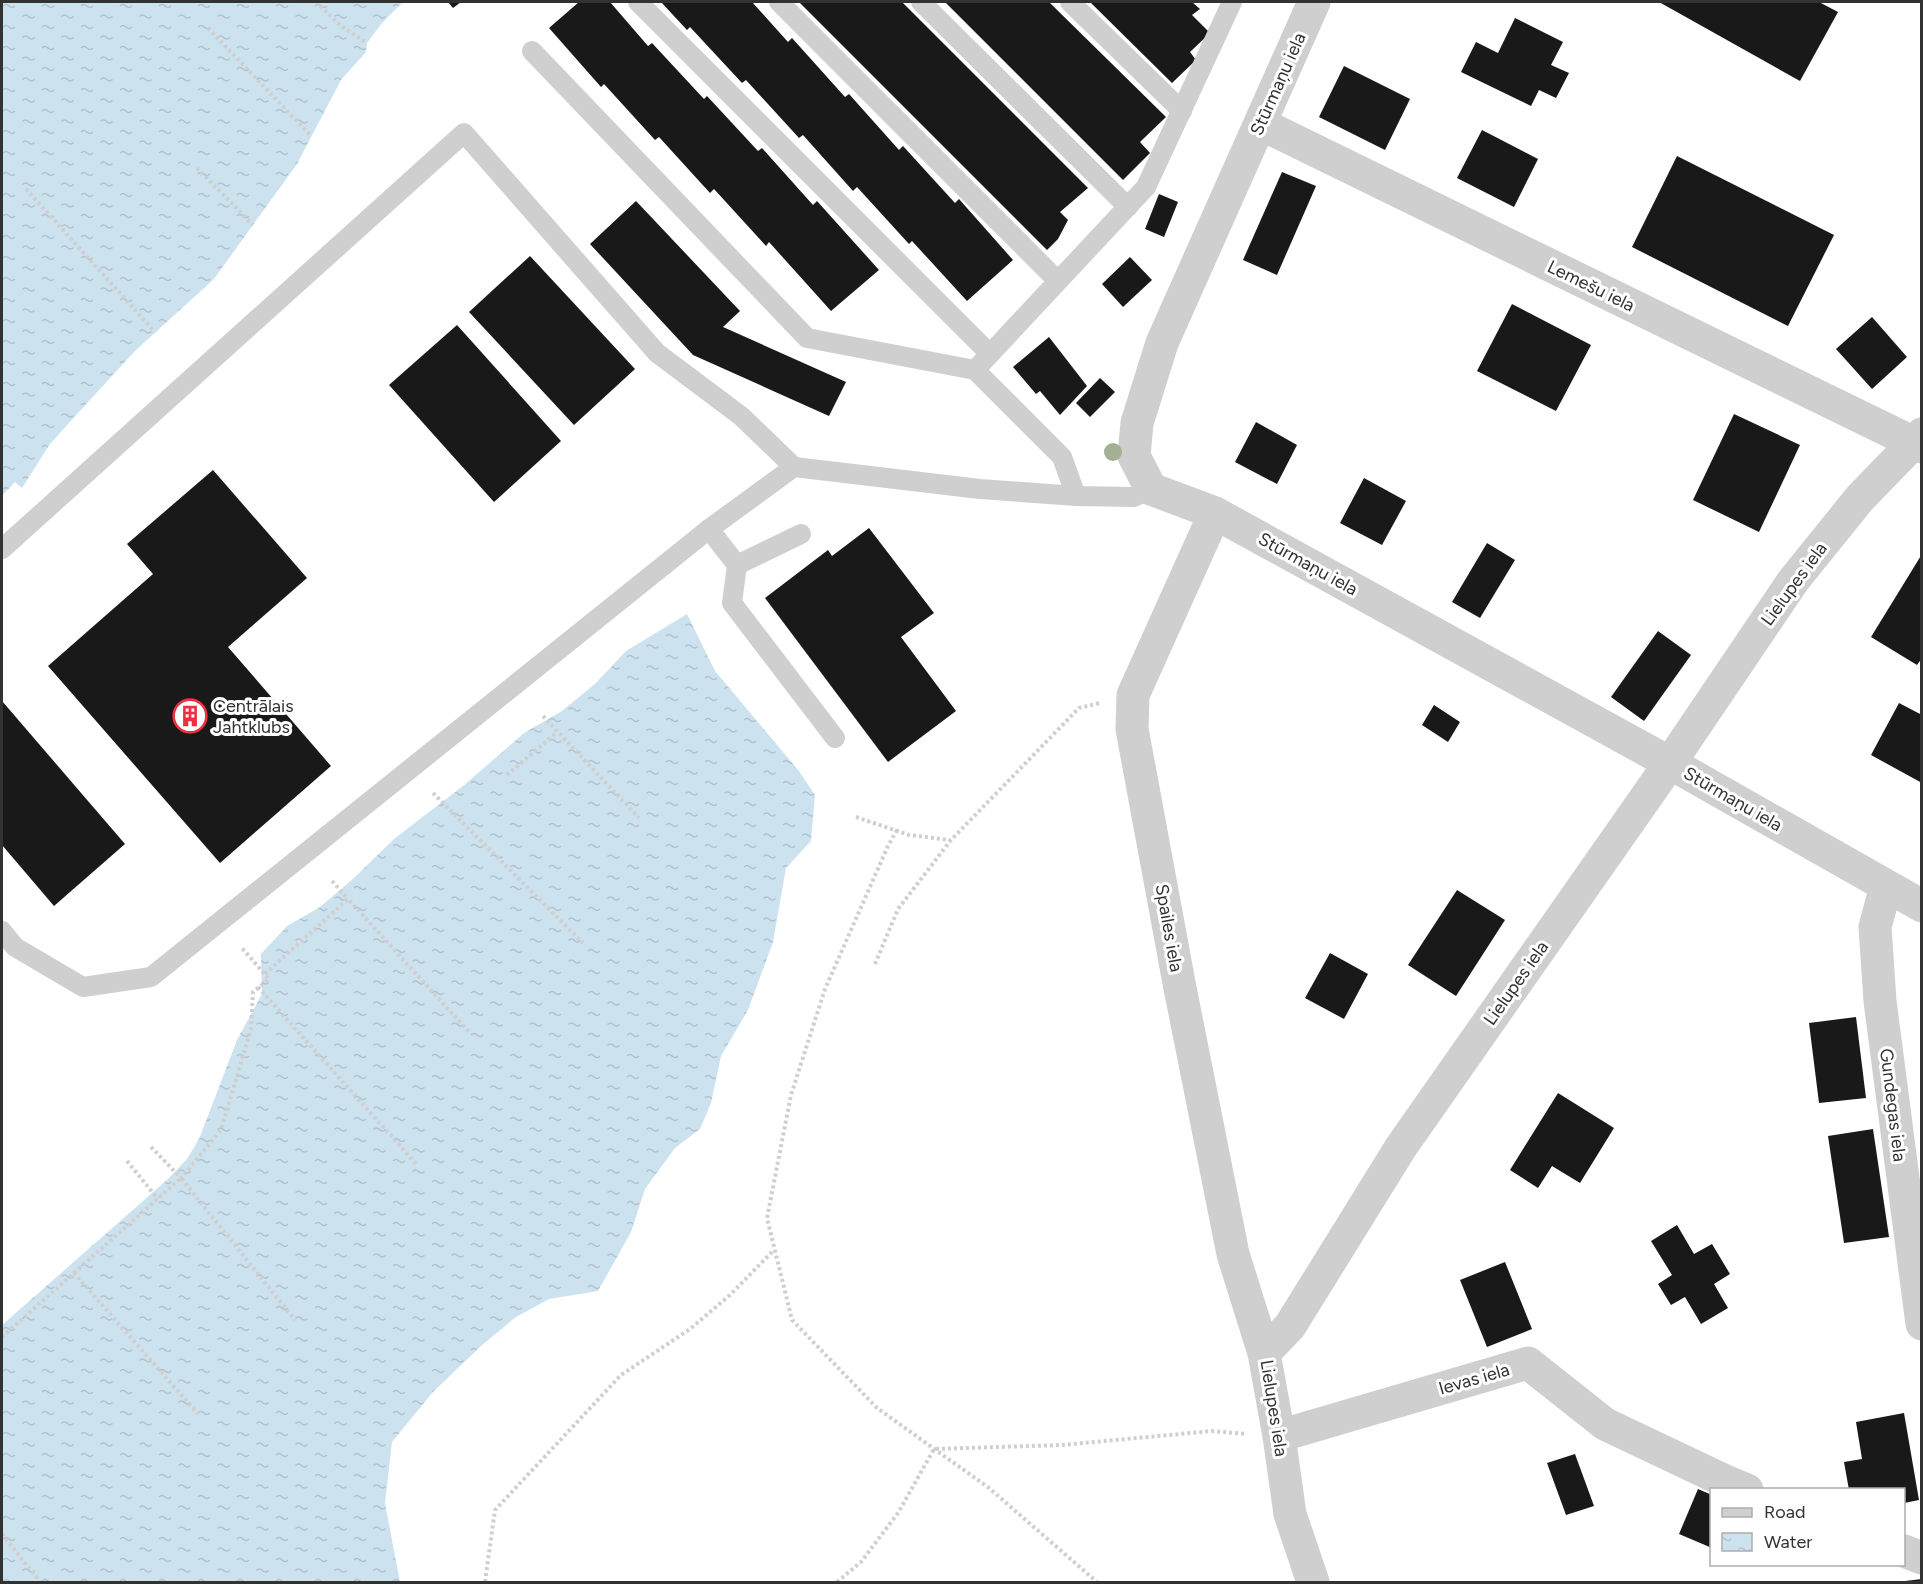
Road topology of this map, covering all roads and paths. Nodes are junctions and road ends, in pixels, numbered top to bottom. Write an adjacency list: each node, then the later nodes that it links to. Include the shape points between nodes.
1 (316, 2): 9 (path, via 341,26)
2 (638, 2): 20 (lane)
3 (779, 2): 18 (lane)
4 (921, 2): 16 (lane)
5 (1070, 2): 11 (lane)
6 (1314, 2): 12 (street, Stūrmaņu iela)
7 (1224, 5): 11 (lane)
8 (207, 28): 13 (path)
9 (367, 43)
10 (532, 51): 21 (lane, via 807,338)
11 (1182, 111): 16 (lane, via 1146,188)
12 (1261, 124): 22 (street, Lemešu iela); 24 (street, Stūrmaņu iela, via 1162,343 1137,423 1134,456)
13 (311, 136)
14 (197, 168): 17 (path)
15 (26, 189): 19 (path)
16 (1128, 207): 18 (lane)
17 (253, 225)
18 (1058, 281): 20 (lane)
19 (155, 332)
20 (990, 354): 21 (lane)
21 (975, 370): 25 (lane, via 1062,456)
22 (1918, 441): 35 (street, Lielupes iela, via 1860,498 1793,581)
23 (794, 466): 25 (lane, via 980,489); 27 (lane); 29 (lane, via 741,416 657,353 464,133)
24 (1151, 489): 25 (lane, via 1134,497); 26 (street, Stūrmaņu iela)
25 (1076, 495)
26 (1215, 513): 31 (street, Spailes iela); 35 (street, Stūrmaņu iela)
27 (709, 529): 30 (lane); 46 (lane, via 151,977 83,987 15,947)
28 (801, 534): 30 (lane)
29 (2, 549)
30 (737, 565): 34 (lane, via 732,603)
31 (1133, 695): 41 (path, via 1078,708); 63 (street, Spailes iela, via 1132,729 1228,1231)
32 (543, 716): 33 (path)
33 (557, 732): 36 (path); 39 (path)
34 (835, 738)
35 (1670, 763): 43 (street, Stūrmaņu iela); 63 (street, Lielupes iela, via 1401,1147 1290,1326)
36 (507, 775)
37 (433, 793): 47 (path)
38 (856, 817): 40 (path)
39 (639, 818)
40 (897, 830): 41 (path); 58 (path, via 825,989 791,1095 767,1218)
41 (951, 840): 49 (path, via 898,909)
42 (332, 881): 44 (path)
43 (1886, 886): 45 (street, Stūrmaņu iela); 61 (street, Gundegas iela, via 1875,927 1880,1000)
44 (348, 899): 50 (path); 52 (path)
45 (1922, 906)
46 (2, 931)
47 (583, 943)
48 (241, 947): 50 (path)
49 (875, 964)
50 (265, 974): 51 (path, via 269,979)
51 (258, 987): 55 (path); 56 (path, via 253,992 251,1029 221,1130)
52 (470, 1032)
53 (151, 1147): 56 (path)
54 (127, 1161): 57 (path)
55 (417, 1165)
56 (181, 1178): 57 (path); 60 (path)
57 (158, 1199): 59 (path)
58 (775, 1250): 66 (path, via 792,1320 877,1408); 72 (path, via 690,1329 621,1375 495,1509)
59 (74, 1273): 62 (path); 64 (path)
60 (295, 1320)
61 (1922, 1324)
62 (2, 1337)
63 (1264, 1353): 65 (street, Lielupes iela)
64 (198, 1414)
65 (1279, 1436): 66 (path, via 1212,1431 1062,1445); 67 (street, Ievas iela, via 1528,1363 1605,1424); 75 (street, Lielupes iela, via 1290,1514)
66 (934, 1449): 73 (path, via 898,1513 861,1562); 74 (path, via 989,1488)
67 (1742, 1488)
68 (2, 1534): 71 (path)
69 (1905, 1551): 70 (street)
70 (1922, 1558)
71 (40, 1582)
72 (485, 1582)
73 (837, 1582)
74 (1097, 1582)
75 (1313, 1582)

